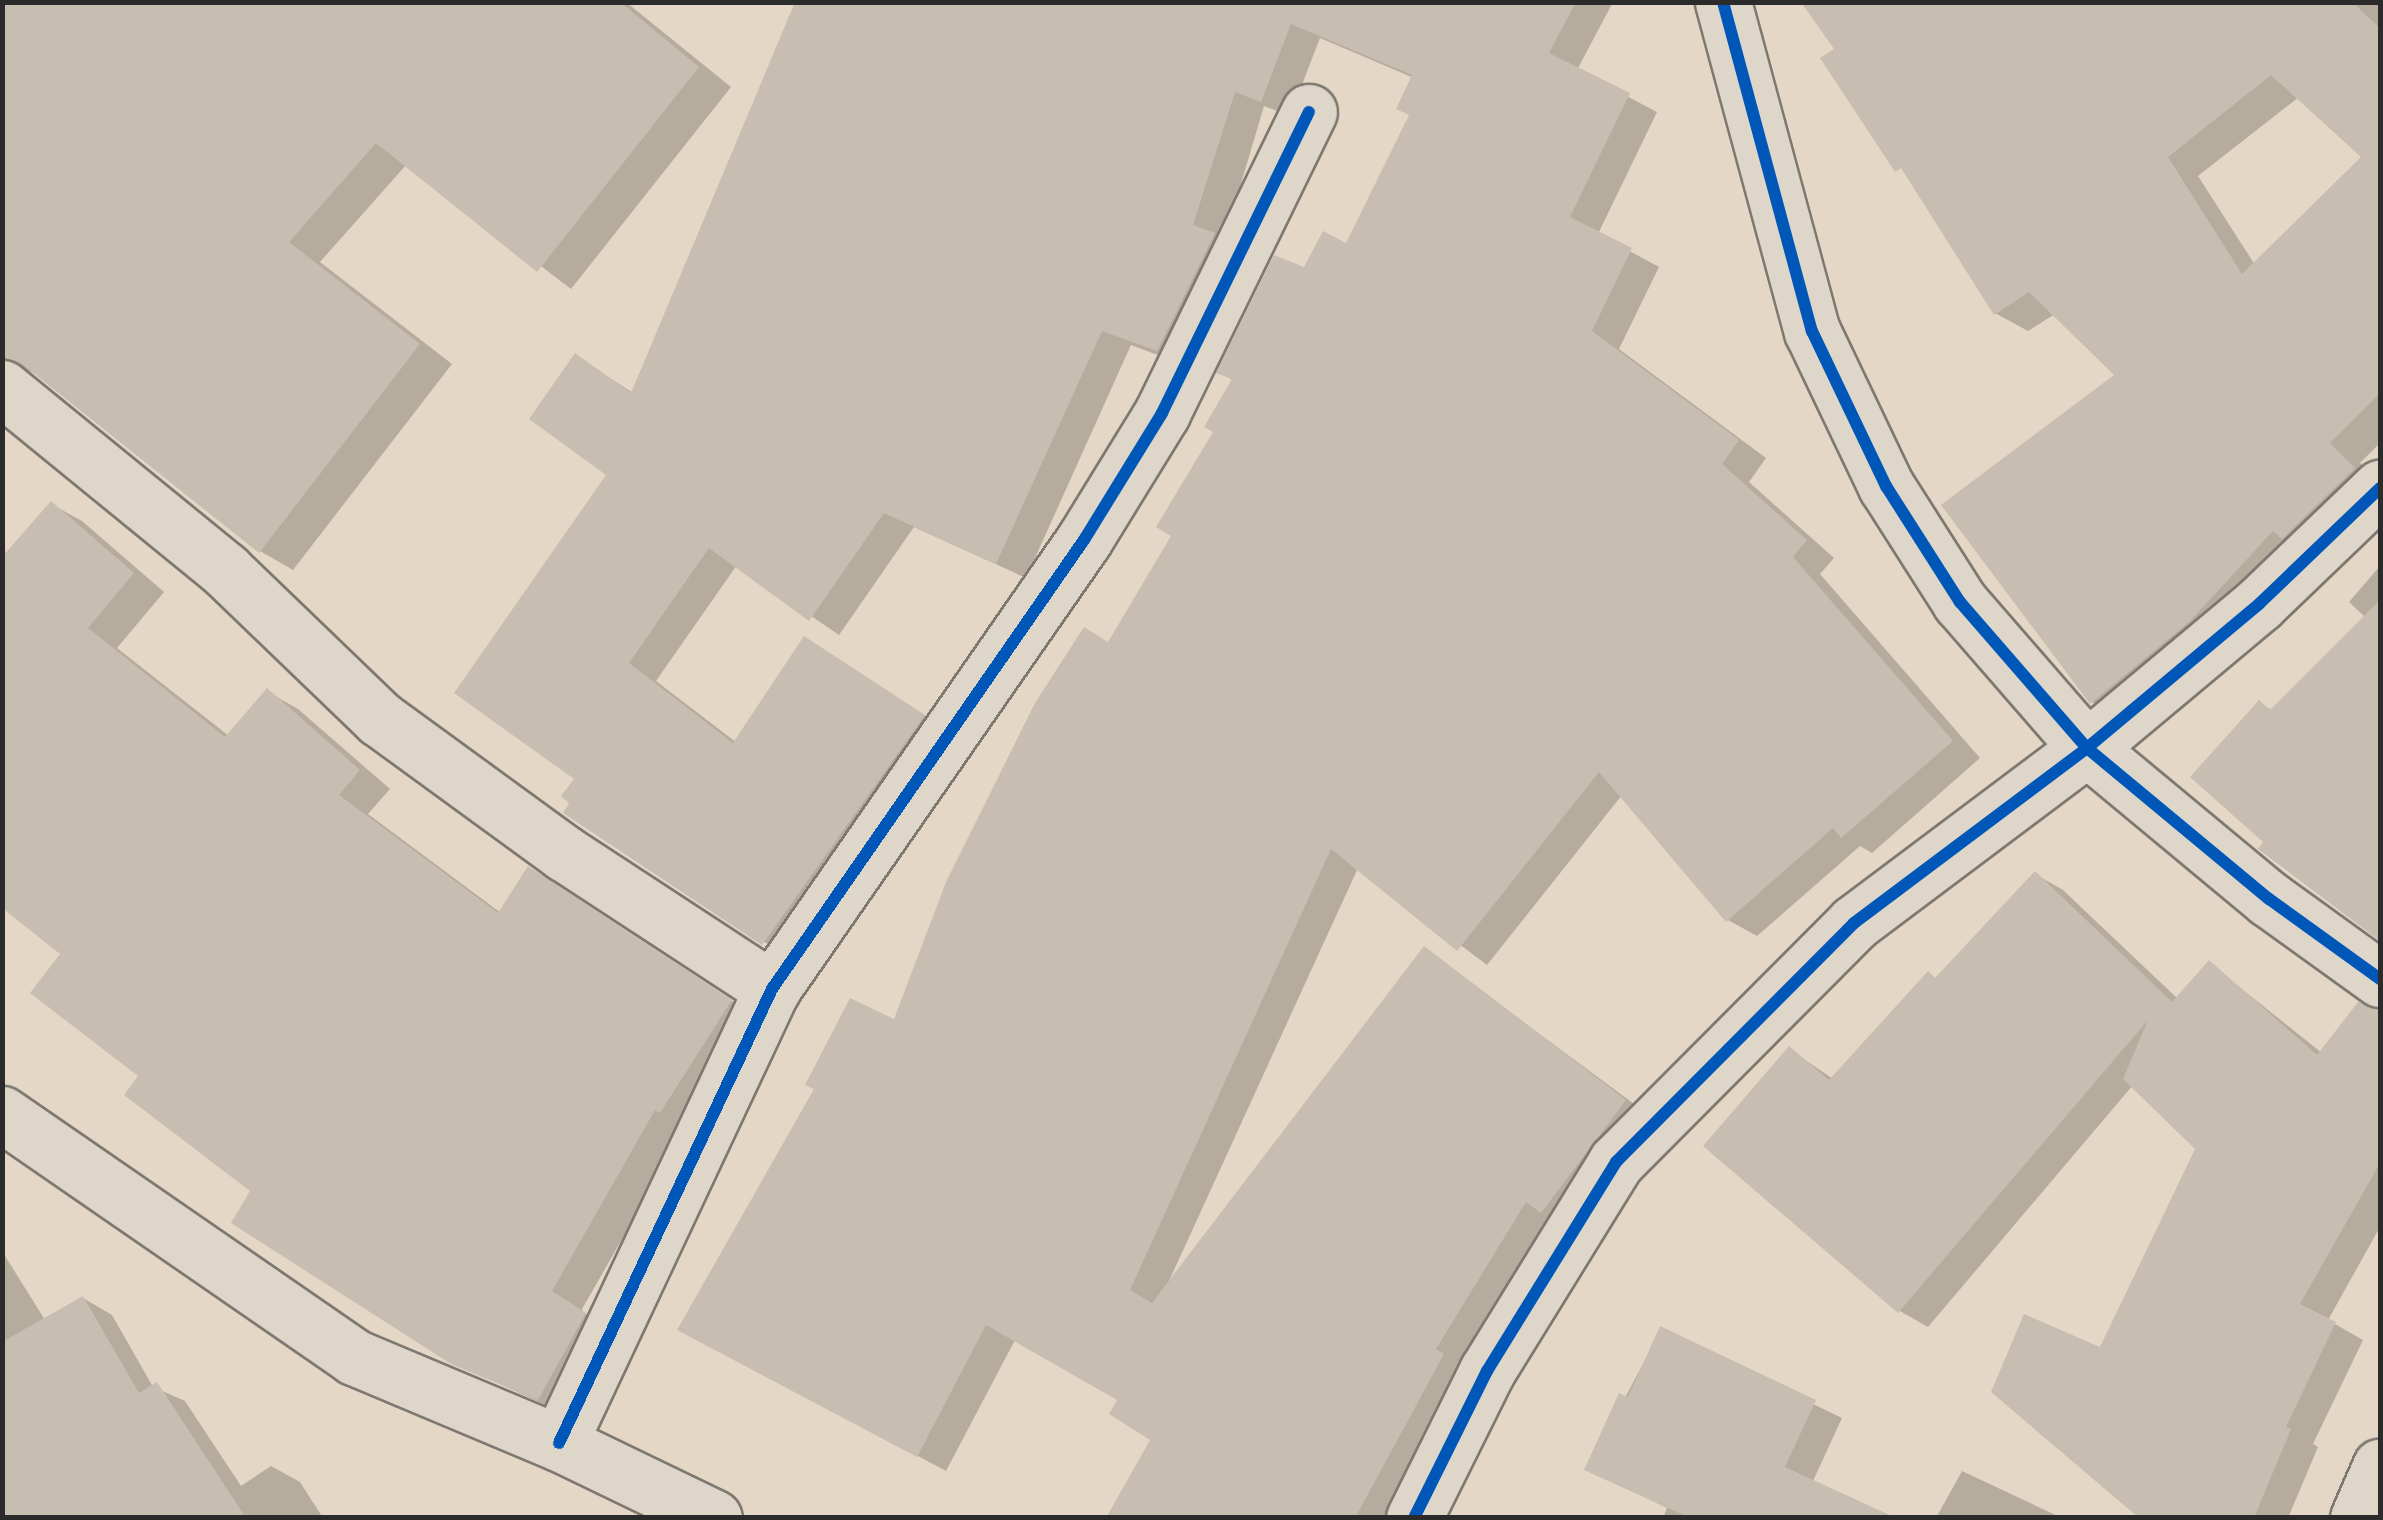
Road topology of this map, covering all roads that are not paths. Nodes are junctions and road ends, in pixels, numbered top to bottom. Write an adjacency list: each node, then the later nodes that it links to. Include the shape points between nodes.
1 (1723, 2): 5 (street, via 1812,330 1886,486 1960,602)
2 (1309, 112): 7 (street, via 1162,413 1084,540)
3 (2, 388): 7 (street, via 225,570 380,719 564,853)
4 (2380, 488): 5 (street, via 2259,604)
5 (2087, 748): 6 (street, via 2269,899); 12 (street, via 1854,923 1616,1162 1487,1371)
6 (2380, 979)
7 (772, 989): 9 (street)
8 (2, 1114): 9 (street, via 354,1358)
9 (559, 1443): 11 (street)
10 (2380, 1467): 13 (street)
11 (714, 1518)
12 (1414, 1518)
13 (2358, 1518)

